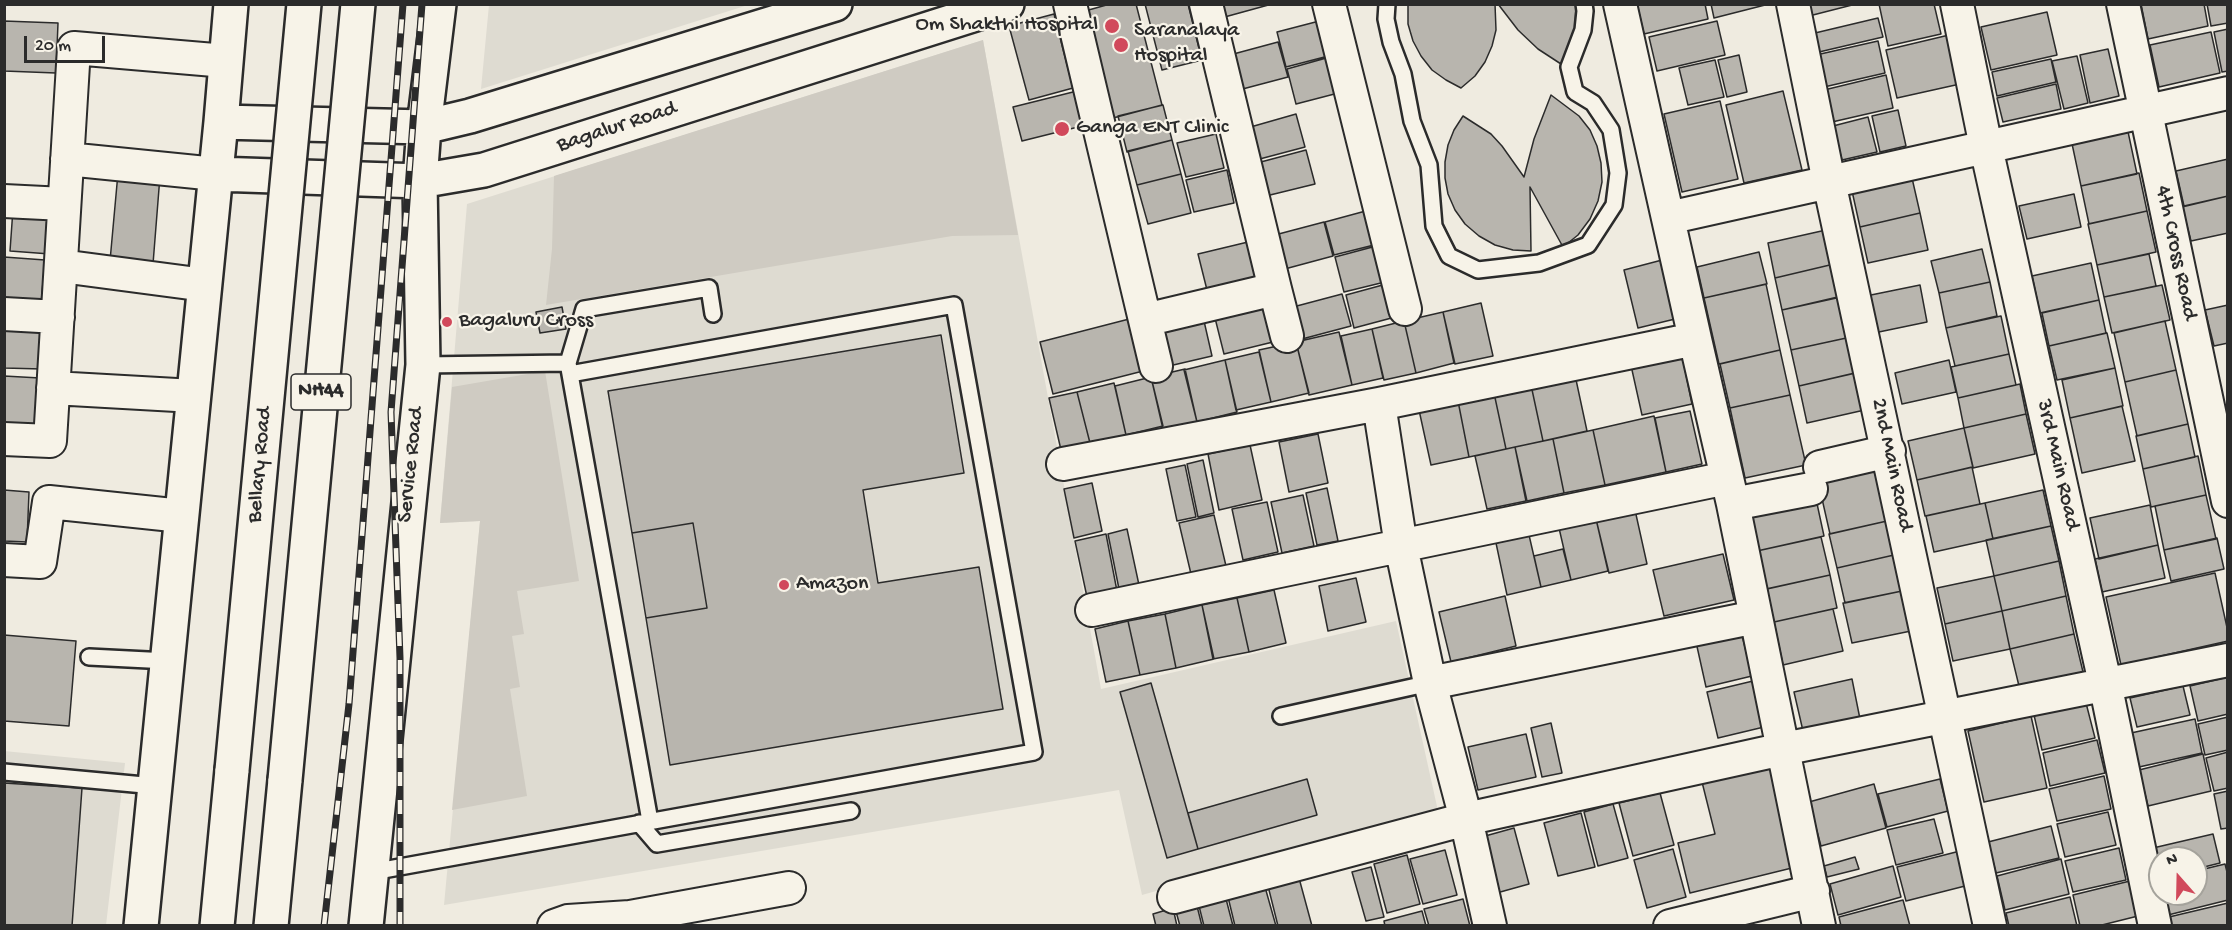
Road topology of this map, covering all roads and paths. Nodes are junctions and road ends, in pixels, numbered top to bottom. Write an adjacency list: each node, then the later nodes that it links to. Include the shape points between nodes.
1 (231, 4): 16 (main road)
2 (304, 4): 74 (main road, Bellary Road / NH44, bridge)
3 (358, 4): 75 (main road, NH44, bridge)
4 (439, 4): 20 (main road, Service Road)
5 (835, 4): 20 (main road)
6 (1007, 4): 24 (main road, Bagalur Road, via 484,170)
7 (1070, 4): 36 (street)
8 (1206, 4): 31 (street)
9 (1329, 4): 32 (street)
10 (1387, 4): 11 (lane, via 1391,42 1403,74 1412,121 1429,165 1434,226 1449,256 1479,270 1539,263 1588,245 1614,206 1618,173 1611,130 1593,104 1575,92 1569,67 1583,30)
11 (1584, 4)
12 (1620, 4): 28 (street)
13 (1793, 4): 25 (street, 2nd Main Road)
14 (1957, 4): 21 (street, 3rd Main Road)
15 (2123, 4): 18 (street, 4th Cross Road)
16 (226, 61): 19 (main road); 22 (street, via 74,48)
17 (2228, 93): 18 (street)
18 (2145, 111): 21 (street); 49 (street, 4th Cross Road)
19 (221, 123): 20 (main road); 23 (main road)
20 (424, 127): 24 (main road, Service Road)
21 (1986, 147): 25 (street); 58 (street, 3rd Main Road)
22 (67, 159): 23 (street); 27 (street)
23 (216, 174): 24 (main road, Bagalur Road); 30 (main road)
24 (420, 181): 39 (main road, Service Road)
25 (1829, 182): 28 (street); 46 (street, 2nd Main Road)
26 (4, 201): 27 (street)
27 (64, 204): 29 (street)
28 (1668, 218): 38 (street)
29 (61, 266): 30 (street); 35 (street)
30 (205, 285): 43 (main road)
31 (1275, 289): 36 (street); 37 (street)
32 (1405, 309)
33 (4, 314): 35 (street)
34 (714, 314): 41 (lane, via 709,288 584,309)
35 (57, 317): 42 (street)
36 (1145, 320): 40 (street)
37 (1287, 336)
38 (1695, 339): 44 (street); 48 (street)
39 (423, 365): 41 (lane); 68 (main road, Service Road)
40 (1156, 366)
41 (569, 368): 67 (lane); 67 (lane, via 954,305 1034,752)
42 (53, 388): 43 (street); 45 (street, via 50,441)
43 (194, 396): 50 (main road)
44 (1378, 404): 47 (street); 51 (street)
45 (4, 439)
46 (1889, 451): 48 (street, via 1816,478); 61 (street, 2nd Main Road)
47 (1063, 464)
48 (1730, 491): 51 (street); 54 (street)
49 (2228, 501)
50 (182, 516): 52 (street, via 49,502 40,562); 57 (main road)
51 (1401, 546): 53 (street); 59 (street)
52 (4, 560)
53 (1092, 610)
54 (1756, 617): 59 (street); 62 (street)
55 (89, 657): 57 (lane)
56 (2228, 660): 58 (street)
57 (168, 661): 64 (main road)
58 (2105, 683): 61 (street); 82 (street, 3rd Main Road)
59 (1430, 684): 60 (lane); 66 (street)
60 (1281, 716)
61 (1945, 717): 62 (street); 81 (street, 2nd Main Road)
62 (1784, 749): 66 (street); 70 (street)
63 (4, 772): 64 (lane)
64 (155, 786): 73 (main road)
65 (851, 811): 67 (lane, via 657,844)
66 (1466, 819): 71 (street); 78 (street)
67 (644, 822): 68 (lane)
68 (372, 872): 76 (main road, Service Road)
69 (789, 888): 72 (street)
70 (1812, 891): 79 (street); 80 (street)
71 (1174, 897)
72 (634, 921): 77 (street, via 568,921)
73 (141, 926)
74 (217, 926)
75 (271, 926)
76 (366, 926)
77 (554, 926)
78 (1490, 926)
79 (1670, 926)
80 (1820, 926)
81 (1990, 926)
82 (2155, 926)

